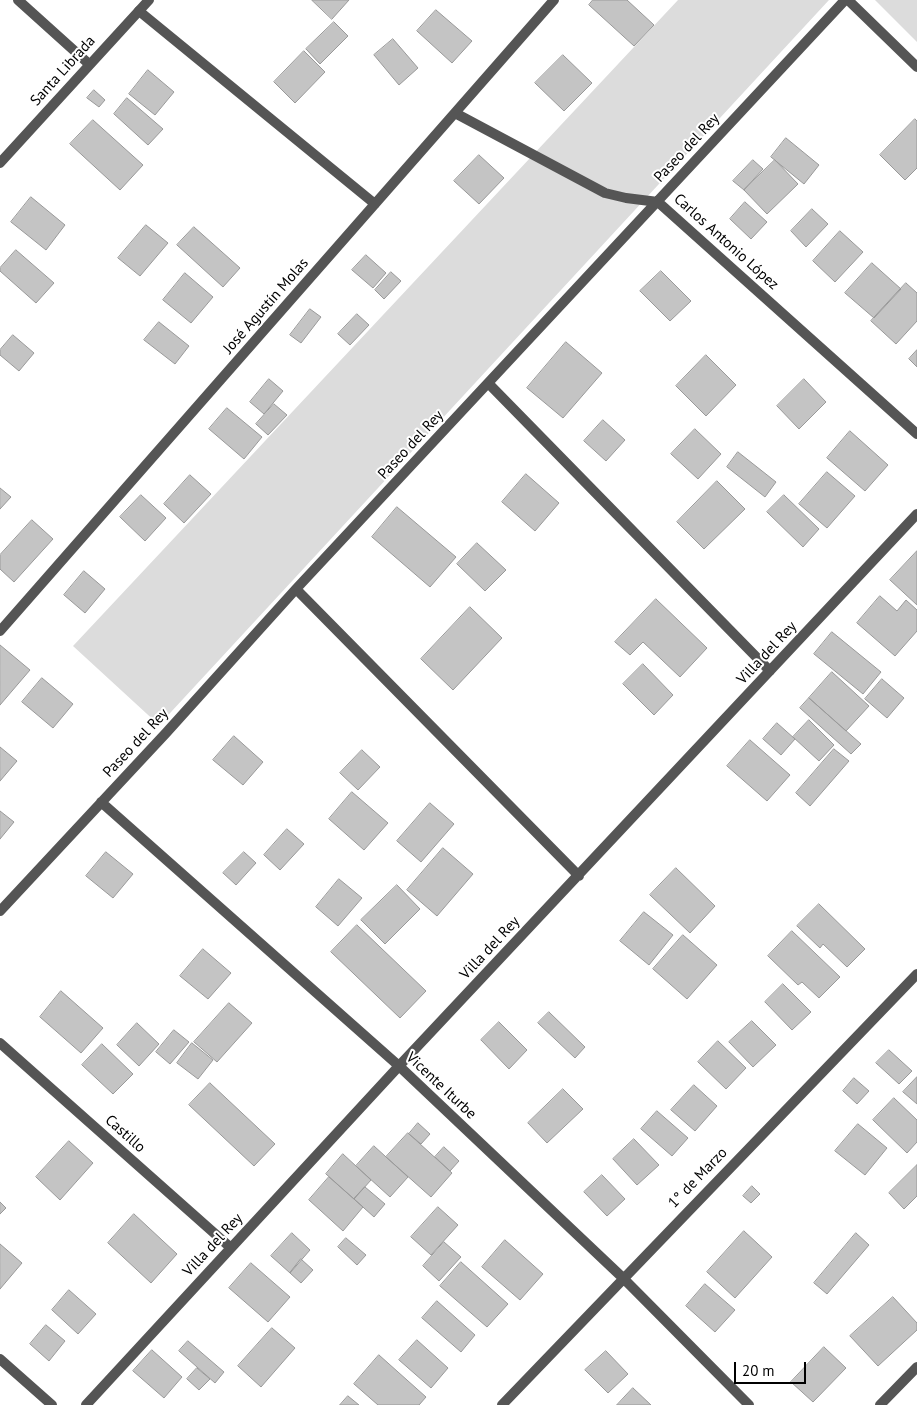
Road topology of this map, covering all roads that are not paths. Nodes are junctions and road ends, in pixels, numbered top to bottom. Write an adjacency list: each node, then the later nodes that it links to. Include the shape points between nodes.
1 (18, 0): 6 (street)
2 (149, 0): 5 (street, Santa Librada)
3 (554, 0): 8 (street, José Agustín Molas)
4 (846, 0): 7 (street); 10 (street, Paseo del Rey)
5 (139, 11): 6 (street, Santa Librada); 11 (street)
6 (89, 64): 9 (street, Santa Librada)
7 (917, 67)
8 (455, 113): 10 (street, Carlos Antonio López, via 606,193); 11 (street, José Agustín Molas)
9 (0, 163)
10 (658, 202): 12 (street, Paseo del Rey); 13 (street, Carlos Antonio López)
11 (375, 204): 16 (street, José Agustín Molas)
12 (489, 384): 15 (street, Paseo del Rey); 17 (street)
13 (917, 434)
14 (917, 514): 17 (street, Villa del Rey)
15 (296, 589): 18 (street, Paseo del Rey); 19 (street)
16 (1, 627)
17 (770, 671): 19 (street, Villa del Rey)
18 (101, 802): 20 (street, Paseo del Rey); 23 (street, Vicente Iturbe)
19 (579, 876): 23 (street, Villa del Rey)
20 (0, 911)
21 (917, 974): 25 (street, 1° de Marzo)
22 (0, 1043): 24 (street, Castillo)
23 (399, 1066): 24 (street, Villa del Rey); 25 (street, Vicente Iturbe)
24 (231, 1248): 29 (street, Villa del Rey)
25 (622, 1278): 30 (street, 1° de Marzo); 31 (street, Vicente Iturbe)
26 (0, 1359): 28 (street)
27 (917, 1367): 32 (street)
28 (52, 1405)
29 (86, 1405)
30 (502, 1405)
31 (749, 1405)
32 (880, 1405)

